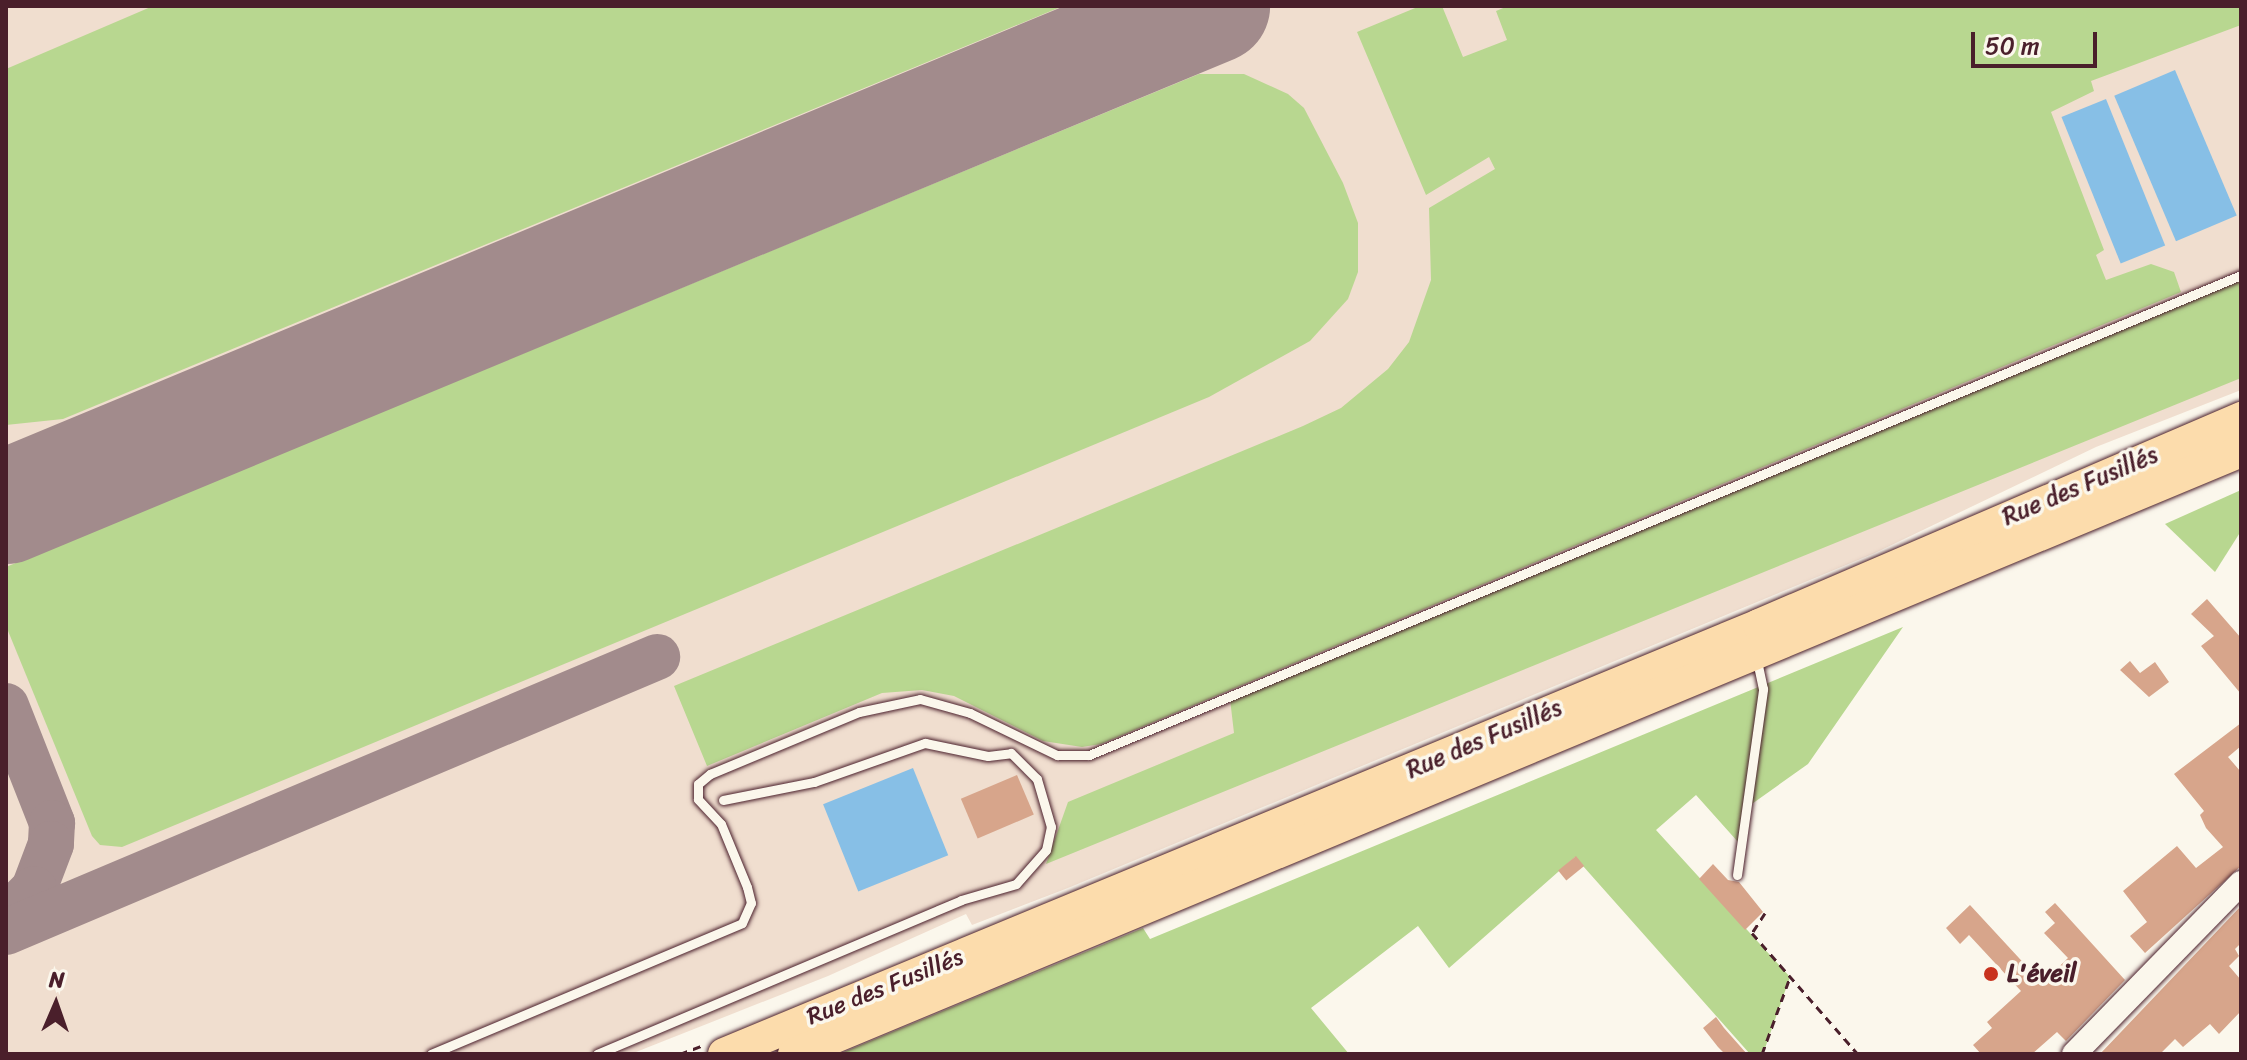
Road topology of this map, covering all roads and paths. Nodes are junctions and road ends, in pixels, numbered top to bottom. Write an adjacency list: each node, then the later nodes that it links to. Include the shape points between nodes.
1 (2241, 275): 5 (lane, via 1089,755 1057,755)
2 (2241, 418): 14 (highway, Rue des Fusillés, via 1759,625)
3 (2241, 451): 4 (highway, Rue des Fusillés)
4 (1754, 653): 8 (lane, via 1763,689); 15 (highway, Rue des Fusillés)
5 (1018, 738): 6 (lane); 12 (lane, via 970,713 920,699 894,701 710,774 698,784 698,799 721,824 747,887 751,903 742,923)
6 (1011, 753): 7 (lane, via 988,756 925,743 814,782); 13 (lane, via 1037,779 1051,827 1046,850 1016,884 961,900)
7 (723, 800)
8 (1737, 875)
9 (2241, 883): 18 (street)
10 (1765, 913): 11 (path, via 1752,933)
11 (1790, 977): 16 (path); 17 (path)
12 (431, 1054)
13 (597, 1054)
14 (724, 1054)
15 (794, 1054)
16 (1762, 1054)
17 (1858, 1054)
18 (2074, 1054)

